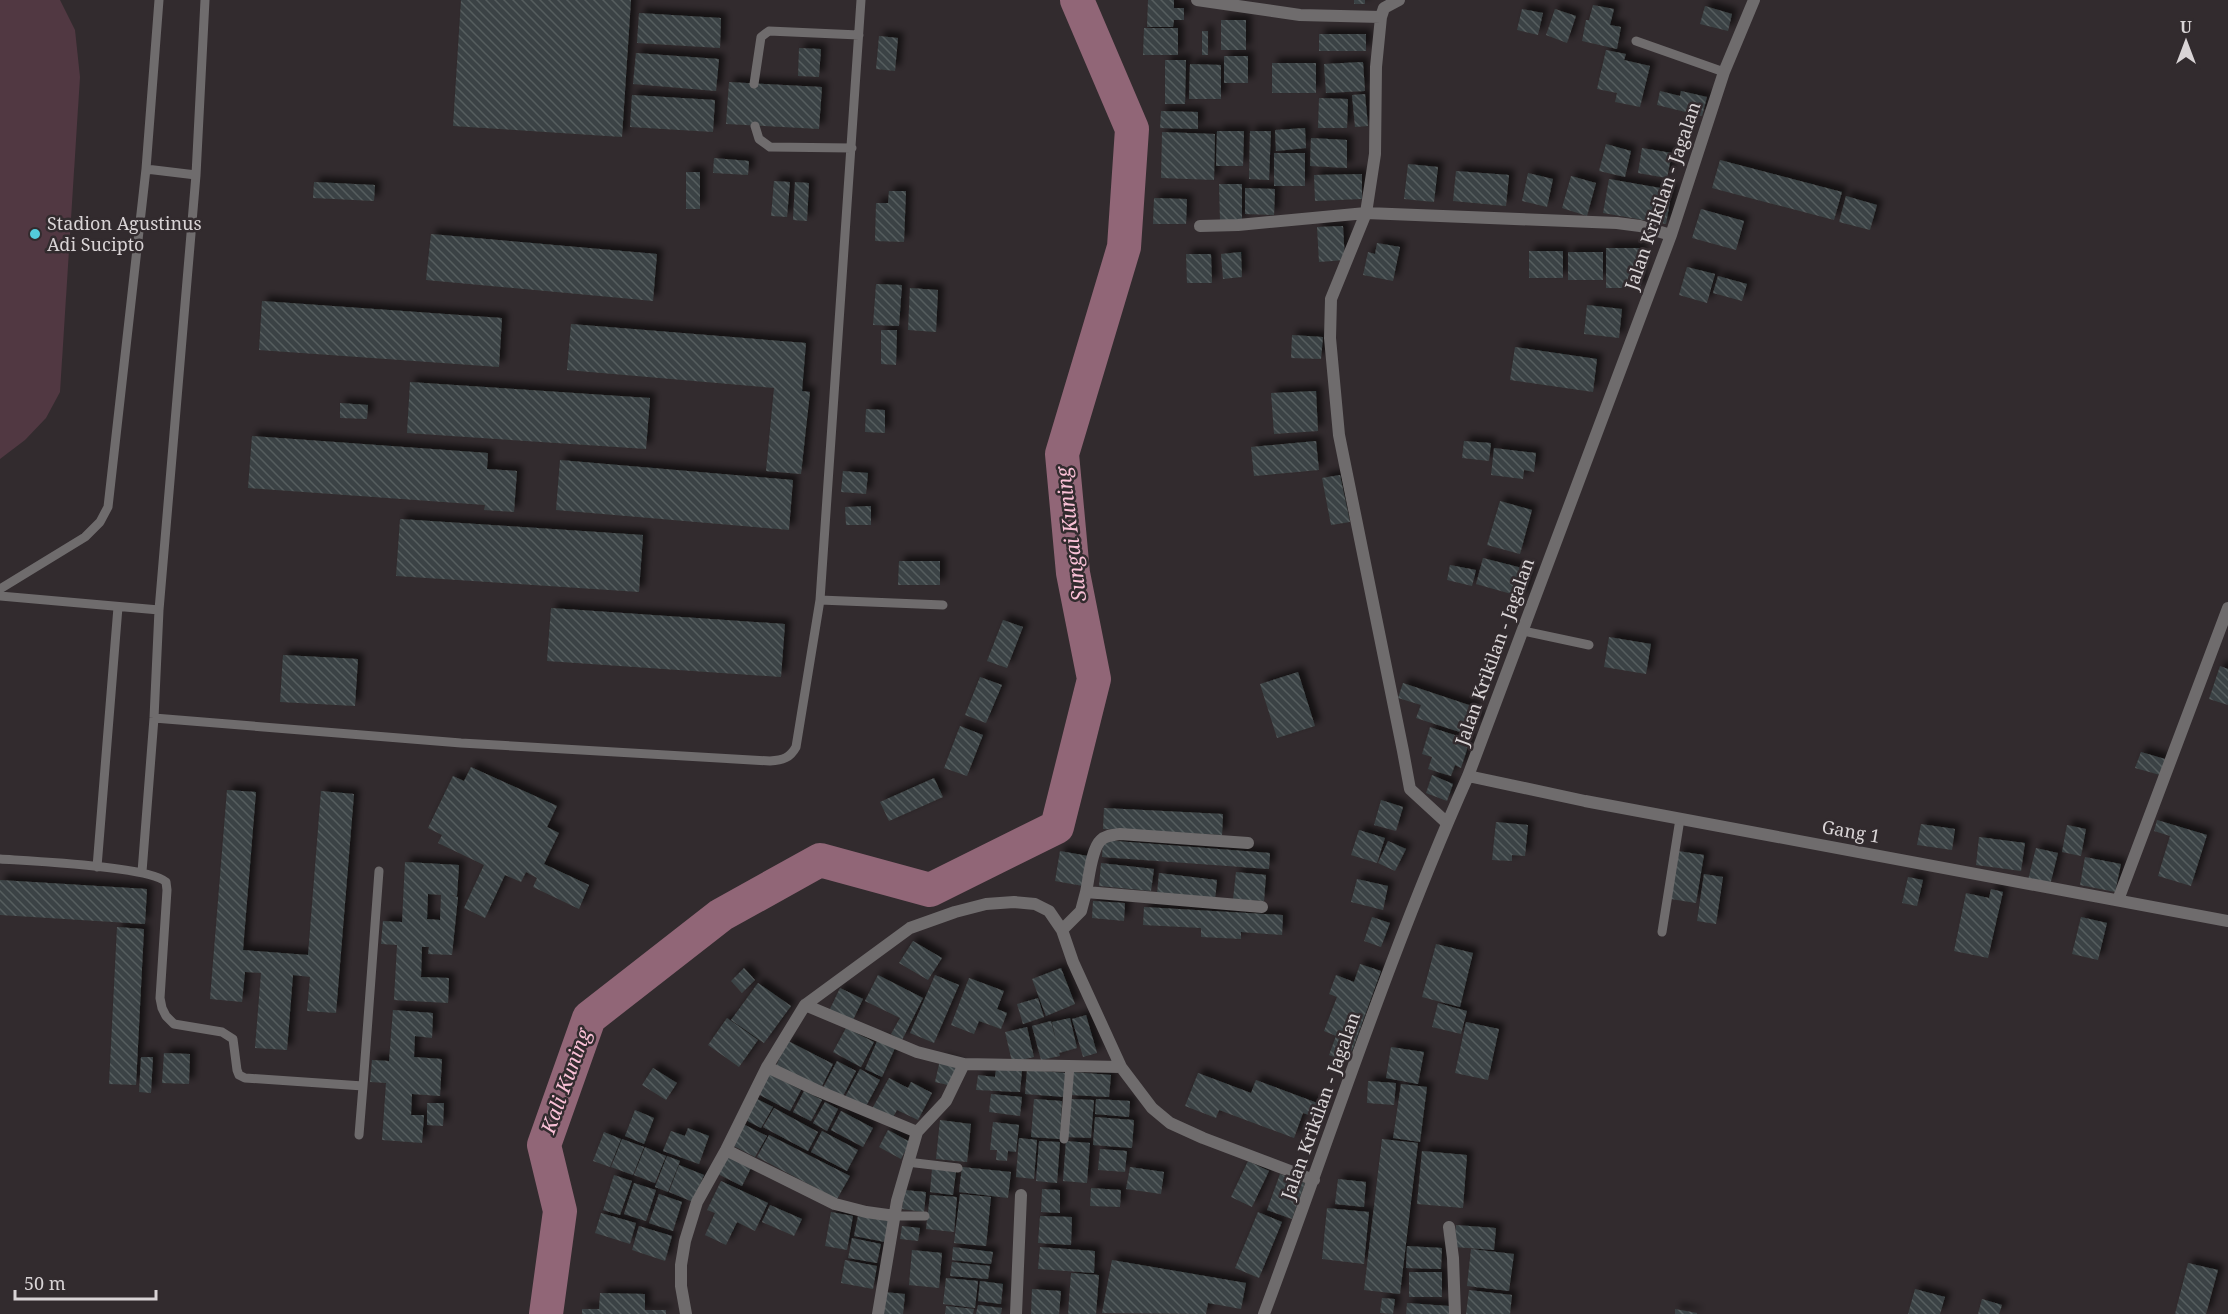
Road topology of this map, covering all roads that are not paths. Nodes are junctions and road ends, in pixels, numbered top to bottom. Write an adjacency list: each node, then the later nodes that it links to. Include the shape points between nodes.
1 (159, 0): 14 (lane)
2 (205, 0): 15 (lane)
3 (861, 0): 8 (lane)
4 (1197, 0): 7 (street, via 1300,15)
5 (1399, 0): 7 (street)
6 (1754, 0): 10 (street, Jalan Krikilan - Jagalan)
7 (1382, 8): 16 (street, via 1376,67 1375,154)
8 (859, 35): 11 (lane, via 769,31 761,37); 13 (lane)
9 (1636, 41): 10 (lane)
10 (1724, 72): 18 (street, Jalan Krikilan - Jagalan)
11 (754, 84)
12 (755, 126): 13 (lane, via 759,139 770,147)
13 (852, 148): 21 (lane)
14 (146, 169): 15 (lane); 19 (lane, via 108,507 85,537)
15 (196, 175): 25 (lane)
16 (1366, 213): 17 (street); 18 (street, via 1617,223); 31 (street, via 1331,299 1330,338 1339,435 1407,779 1418,798)
17 (1200, 226)
18 (1671, 235): 26 (street, Jalan Krikilan - Jagalan)
19 (0, 589)
20 (0, 596): 23 (lane)
21 (820, 600): 22 (lane); 28 (lane, via 796,747 787,758 778,761 462,743)
22 (943, 605)
23 (118, 607): 25 (lane); 34 (lane)
24 (2228, 608): 38 (street)
25 (159, 610): 28 (lane)
26 (1523, 631): 27 (lane); 29 (street, Jalan Krikilan - Jagalan)
27 (1589, 645)
28 (154, 718): 35 (lane)
29 (1468, 776): 30 (street, Gang 1); 31 (street, Jalan Krikilan - Jagalan)
30 (1680, 819): 38 (street, Gang 1); 42 (lane)
31 (1447, 823): 55 (street, Jalan Krikilan - Jagalan, via 1383,985)
32 (1248, 843): 37 (street, via 1107,836 1095,848)
33 (0, 860): 34 (lane)
34 (97, 867): 35 (lane)
35 (142, 872): 48 (lane, via 166,882 160,998 166,1016 174,1023 222,1032 233,1039 237,1070 245,1078)
36 (379, 872): 48 (lane)
37 (1086, 892): 39 (street); 41 (street, via 1082,912)
38 (2118, 900): 40 (street, Gang 1)
39 (1262, 907)
40 (2228, 921)
41 (1062, 930): 43 (street, via 1049,911 1035,904 986,904 955,912 910,928); 47 (street)
42 (1662, 932)
43 (805, 1005): 44 (street, via 917,1052); 46 (street)
44 (964, 1065): 45 (street); 49 (street, via 946,1101)
45 (1070, 1066): 47 (street); 51 (lane)
46 (767, 1067): 49 (street); 52 (street)
47 (1121, 1067): 55 (street, via 1152,1108 1170,1123)
48 (363, 1086): 50 (lane)
49 (917, 1132): 53 (street)
50 (359, 1135)
51 (1064, 1139)
52 (726, 1150): 57 (street, via 835,1204); 60 (street, via 697,1202 685,1241 681,1286)
53 (907, 1162): 54 (lane); 57 (street)
54 (958, 1168)
55 (1314, 1180): 63 (street, Jalan Krikilan - Jagalan)
56 (1021, 1195): 62 (street)
57 (895, 1216): 58 (lane); 61 (street)
58 (925, 1216)
59 (1449, 1227): 64 (street)
60 (686, 1314)
61 (878, 1314)
62 (1016, 1314)
63 (1264, 1314)
64 (1455, 1314)

